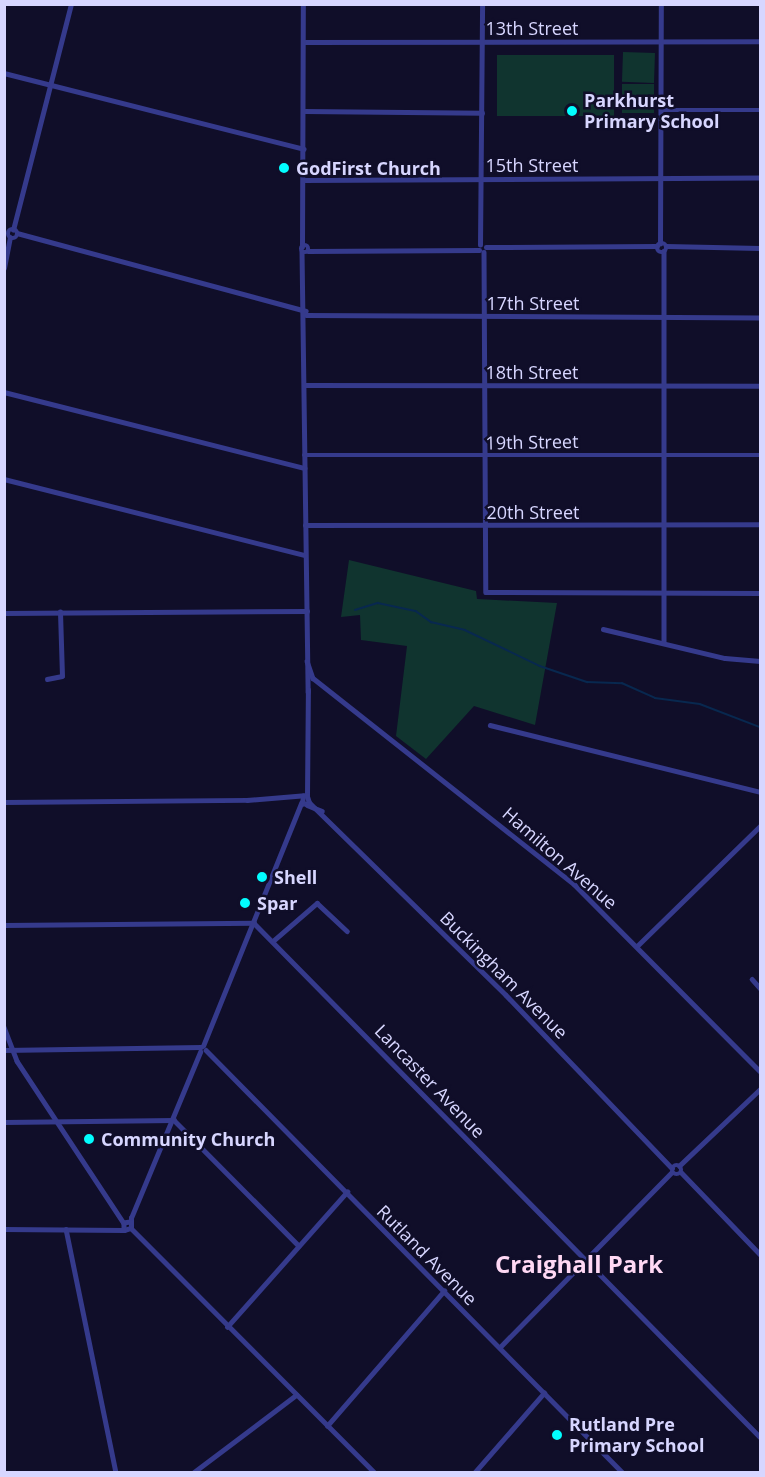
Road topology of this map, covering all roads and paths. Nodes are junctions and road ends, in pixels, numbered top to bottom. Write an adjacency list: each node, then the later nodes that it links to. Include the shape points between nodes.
1 (71, 4): 10 (street)
2 (303, 4): 7 (street)
3 (482, 4): 8 (street)
4 (661, 4): 5 (street)
5 (661, 41): 6 (street, 13th Street); 8 (street, 13th Street); 11 (street)
6 (760, 41)
7 (303, 42): 8 (street, 13th Street); 13 (street)
8 (482, 42): 14 (street)
9 (4, 73): 10 (street)
10 (51, 84): 15 (street); 20 (street)
11 (661, 110): 12 (street); 18 (street)
12 (760, 110)
13 (304, 111): 14 (street); 15 (street)
14 (482, 113): 17 (street)
15 (304, 148): 19 (street)
16 (760, 178): 18 (street, 15th Street)
17 (482, 179): 18 (street, 15th Street); 19 (street, 15th Street); 21 (street)
18 (662, 179): 22 (street)
19 (304, 180): 24 (street)
20 (11, 234): 25 (street); 26 (street, 17th Street)
21 (482, 248): 22 (street); 24 (street); 27 (street)
22 (662, 248): 23 (street); 28 (street)
23 (760, 248)
24 (306, 249): 26 (street)
25 (4, 268)
26 (306, 313): 27 (street, 17th Street); 30 (street)
27 (482, 316): 28 (street, 17th Street); 32 (street)
28 (662, 317): 29 (street, 17th Street); 31 (street)
29 (760, 317)
30 (304, 385): 32 (street, 18th Street); 36 (street)
31 (662, 385): 32 (street, 18th Street); 33 (street, 18th Street); 35 (street)
32 (483, 386): 38 (street)
33 (760, 386)
34 (4, 392): 39 (street)
35 (663, 454): 37 (street, 19th Street); 38 (street, 19th Street); 41 (street)
36 (304, 455): 38 (street, 19th Street); 39 (street)
37 (760, 455)
38 (483, 456): 44 (street)
39 (305, 468): 43 (street)
40 (4, 479): 45 (street)
41 (662, 524): 42 (street, 20th Street); 44 (street, 20th Street); 46 (street)
42 (760, 524)
43 (305, 525): 44 (street, 20th Street); 45 (street)
44 (483, 526): 46 (street, via 484,590 493,595)
45 (305, 555): 48 (street)
46 (663, 593): 47 (street); 52 (street)
47 (760, 593)
48 (307, 611): 49 (street); 55 (street)
49 (60, 612): 50 (street); 54 (street, via 62,676)
50 (4, 613)
51 (603, 628): 52 (street)
52 (664, 643): 53 (street, via 725,658)
53 (760, 661)
54 (47, 679)
55 (310, 679): 58 (street); 65 (street, Hamilton Avenue, via 539,855)
56 (490, 725): 57 (street)
57 (760, 792)
58 (306, 801): 59 (street, via 290,798); 61 (street); 77 (street, Buckingham Avenue, via 322,811)
59 (4, 802)
60 (760, 825): 65 (street)
61 (254, 923): 62 (street); 64 (street, Lancaster Avenue); 71 (street)
62 (4, 925)
63 (347, 931): 64 (street, via 317,903)
64 (273, 941): 84 (street, Lancaster Avenue)
65 (637, 946): 72 (street, Hamilton Avenue)
66 (752, 979): 67 (street)
67 (760, 987)
68 (4, 1027): 70 (street)
69 (4, 1050): 70 (street)
70 (12, 1050): 71 (street); 75 (street)
71 (203, 1050): 74 (street); 78 (street, Rutland Avenue)
72 (760, 1071)
73 (760, 1089): 77 (street)
74 (174, 1120): 75 (street); 79 (street); 82 (street)
75 (57, 1121): 76 (street); 79 (street)
76 (4, 1122)
77 (677, 1170): 83 (street, Buckingham Avenue); 84 (street)
78 (347, 1192): 82 (street); 85 (street, Rutland Avenue)
79 (127, 1226): 81 (street); 86 (street)
80 (4, 1229): 81 (street)
81 (66, 1229): 92 (street)
82 (299, 1246): 86 (street)
83 (760, 1254)
84 (587, 1260): 87 (street); 91 (street, Lancaster Avenue)
85 (444, 1291): 87 (street, Rutland Avenue); 90 (street)
86 (227, 1327): 89 (street)
87 (500, 1347): 88 (street, Rutland Avenue)
88 (544, 1393): 95 (street); 96 (street, Rutland Avenue)
89 (296, 1395): 90 (street); 93 (street)
90 (327, 1426): 94 (street)
91 (760, 1437)
92 (116, 1473)
93 (194, 1473)
94 (375, 1473)
95 (475, 1473)
96 (622, 1473)

